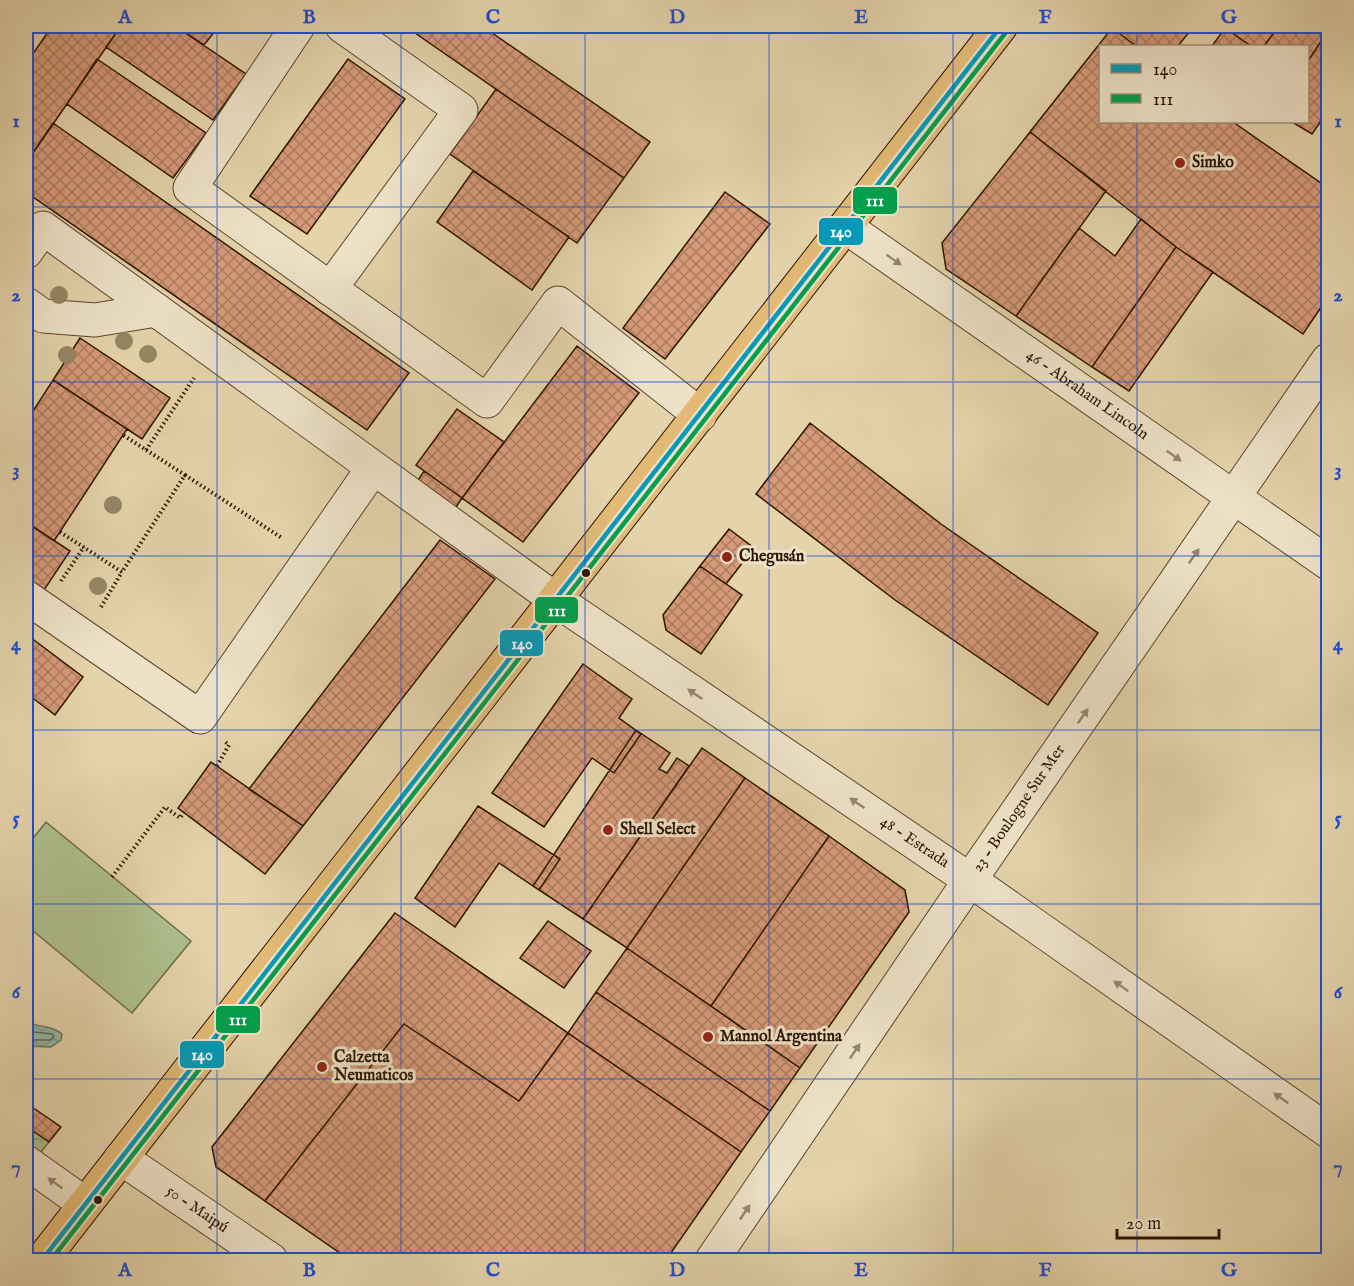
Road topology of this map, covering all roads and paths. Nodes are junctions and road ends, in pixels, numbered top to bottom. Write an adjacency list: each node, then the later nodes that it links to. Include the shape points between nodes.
1 (298, 26): 6 (street, via 190,188)
2 (342, 26): 6 (street, via 461,110)
3 (1001, 26): 4 (main road)
4 (846, 227): 11 (main road); 16 (street, 46 - Abraham Lincoln, one-way to 16)
5 (31, 232): 8 (street, 48 - Estrada)
6 (330, 289): 11 (street, via 487,401 558,303)
7 (26, 304): 8 (street, via 43,316 95,320)
8 (156, 310): 9 (street, 48 - Estrada)
9 (212, 350): 13 (path); 14 (street, 48 - Estrada)
10 (1329, 360): 16 (street, 23 - Boulogne Sur Mer)
11 (700, 415): 22 (main road)
12 (123, 435): 13 (path)
13 (146, 450): 15 (path)
14 (373, 468): 19 (street); 22 (street, 48 - Estrada)
15 (185, 475): 19 (path); 21 (path)
16 (1234, 498): 20 (street, 46 - Abraham Lincoln); 27 (street, 23 - Boulogne Sur Mer, one-way to 16)
17 (60, 532): 18 (path)
18 (84, 547): 21 (path); 23 (path)
19 (312, 557): 24 (street, via 200,717)
20 (1329, 563)
21 (122, 572): 24 (path)
22 (556, 600): 27 (street, 48 - Estrada, one-way to 22); 29 (main road)
23 (34, 603): 24 (street)
24 (83, 636)
25 (184, 812): 26 (path, via 180,818 165,807)
26 (112, 877)
27 (970, 880): 28 (street, 48 - Estrada, one-way to 27); 34 (street, 23 - Boulogne Sur Mer, one-way to 27)
28 (1329, 1131)
29 (121, 1158): 31 (main road); 33 (street, 50 - Maipú)
30 (26, 1162): 31 (street, one-way to 30)
31 (85, 1204): 32 (main road)
32 (42, 1260)
33 (270, 1260)
34 (712, 1260)

